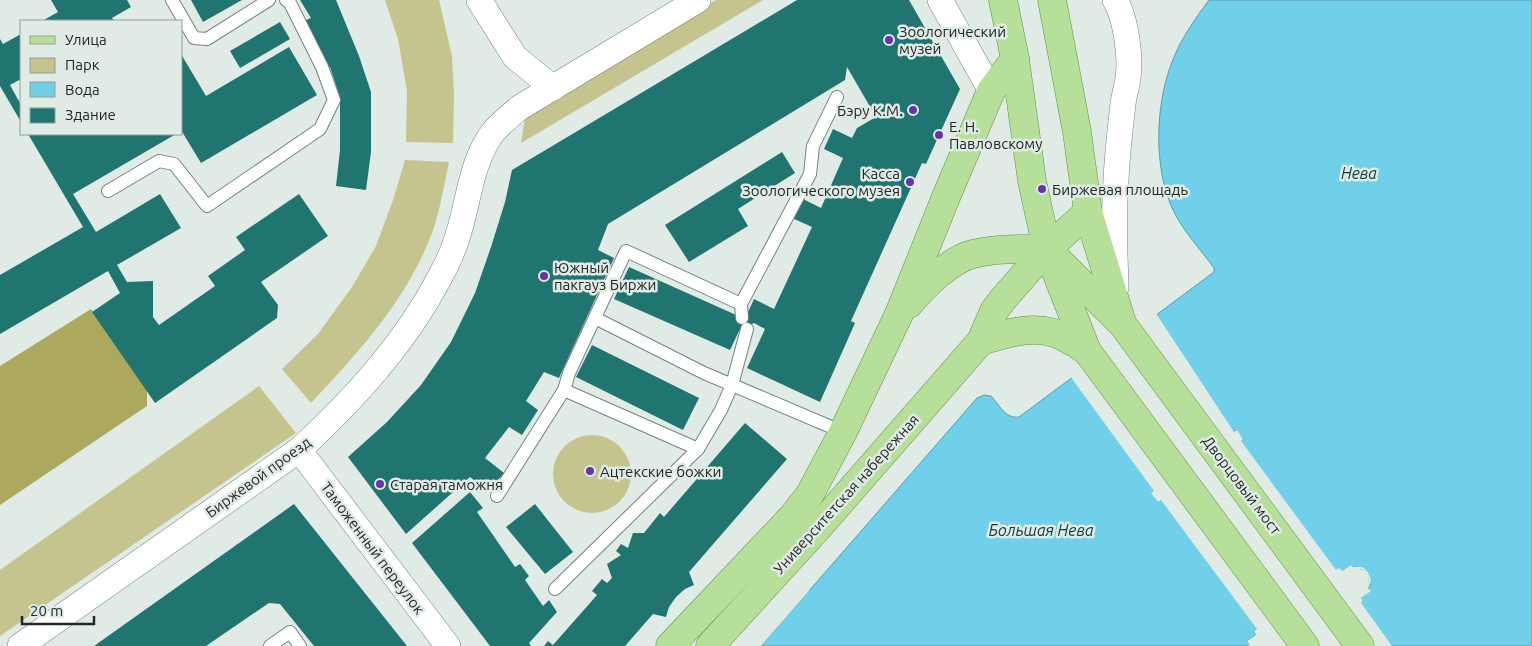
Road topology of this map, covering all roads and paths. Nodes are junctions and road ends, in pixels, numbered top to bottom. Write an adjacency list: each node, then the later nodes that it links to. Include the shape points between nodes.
1 (172, 0): 2 (lane, via 194,38 207,39)
2 (269, 0)
3 (480, 0): 11 (street, via 515,56)
4 (698, 0): 11 (street, Биржевой проезд)
5 (940, 0): 12 (street)
6 (1003, 0): 10 (main road)
7 (1052, 0): 16 (main road, via 1078,132)
8 (1115, 0): 14 (street, via 1129,60)
9 (291, 2): 15 (lane, via 334,100 320,129 207,206 174,164 159,161)
10 (1015, 58): 12 (main road, Университетская набережная); 17 (main road, via 1032,181)
11 (552, 88): 28 (street, Биржевой проезд, via 519,108 494,131 478,157 458,236 417,318 360,390)
12 (991, 92): 19 (main road, Университетская набережная)
13 (837, 97): 18 (lane, via 812,146 810,174)
14 (1115, 183): 16 (street); 20 (street)
15 (108, 190)
16 (1088, 212): 17 (main road); 20 (main road)
17 (1047, 249): 19 (main road, Университетская набережная, via 971,254 926,284); 20 (main road); 22 (main road, Университетская набережная, via 994,311); 23 (main road)
18 (741, 304): 21 (lane, via 626,251); 24 (lane, via 744,323)
19 (899, 314): 26 (main road, Университетская набережная)
20 (1120, 316): 38 (main road, Дворцовый мост)
21 (595, 318): 24 (lane); 25 (lane)
22 (981, 341): 23 (main road, via 1015,331 1039,329 1063,336); 36 (main road, Университетская набережная)
23 (1087, 351): 37 (main road)
24 (732, 385): 26 (lane); 27 (lane)
25 (564, 390): 27 (lane); 29 (lane)
26 (843, 432): 35 (main road, Университетская набережная, via 810,494 793,516)
27 (698, 449): 30 (lane)
28 (299, 450): 31 (street, Биржевой проезд); 34 (street, Таможенный переулок)
29 (497, 496)
30 (555, 589)
31 (20, 646)
32 (270, 646): 33 (lane, via 290,632)
33 (300, 646)
34 (448, 646)
35 (670, 646)
36 (710, 646)
37 (1305, 646)
38 (1360, 646)

